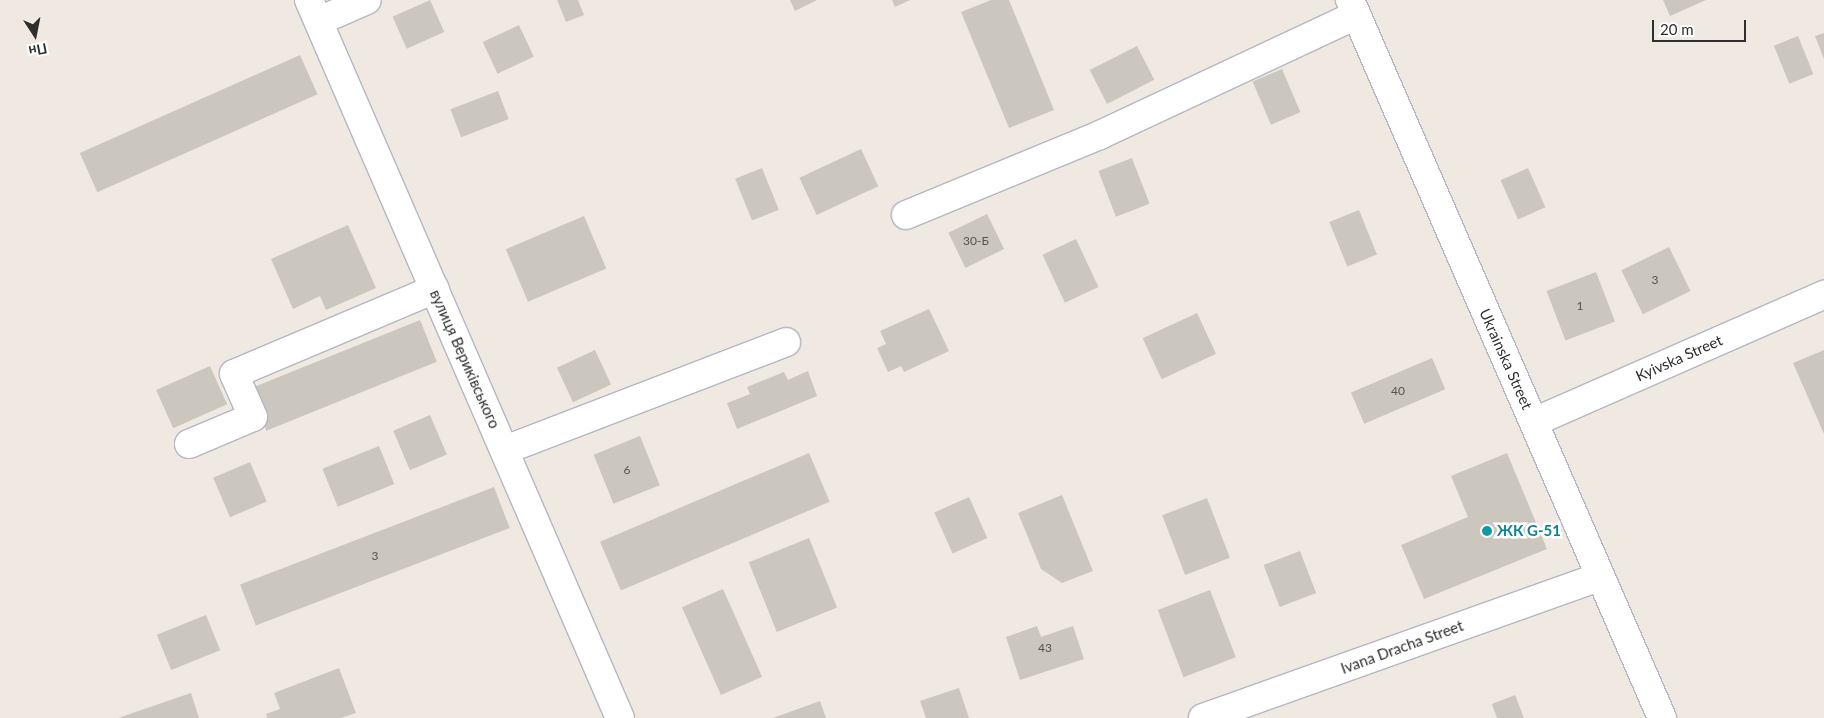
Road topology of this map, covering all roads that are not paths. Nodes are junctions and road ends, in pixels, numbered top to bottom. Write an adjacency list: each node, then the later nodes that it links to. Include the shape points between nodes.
1 (367, 0): 3 (street)
2 (1353, 7): 4 (street, via 1100,135); 8 (street, Ukrainska Street)
3 (314, 11): 5 (street, вулиця Вериківського)
4 (906, 215)
5 (435, 289): 9 (street, via 234,374 253,417); 10 (street, вулиця Вериківського)
6 (1824, 295): 8 (street, Kyivska Street)
7 (786, 342): 10 (street)
8 (1534, 422): 11 (street, Ukrainska Street)
9 (189, 444)
10 (505, 450): 12 (street, вулиця Вериківського)
11 (1600, 577): 13 (street, Ivana Dracha Street); 14 (street, Ukrainska Street)
12 (620, 718)
13 (1203, 718)
14 (1662, 718)

